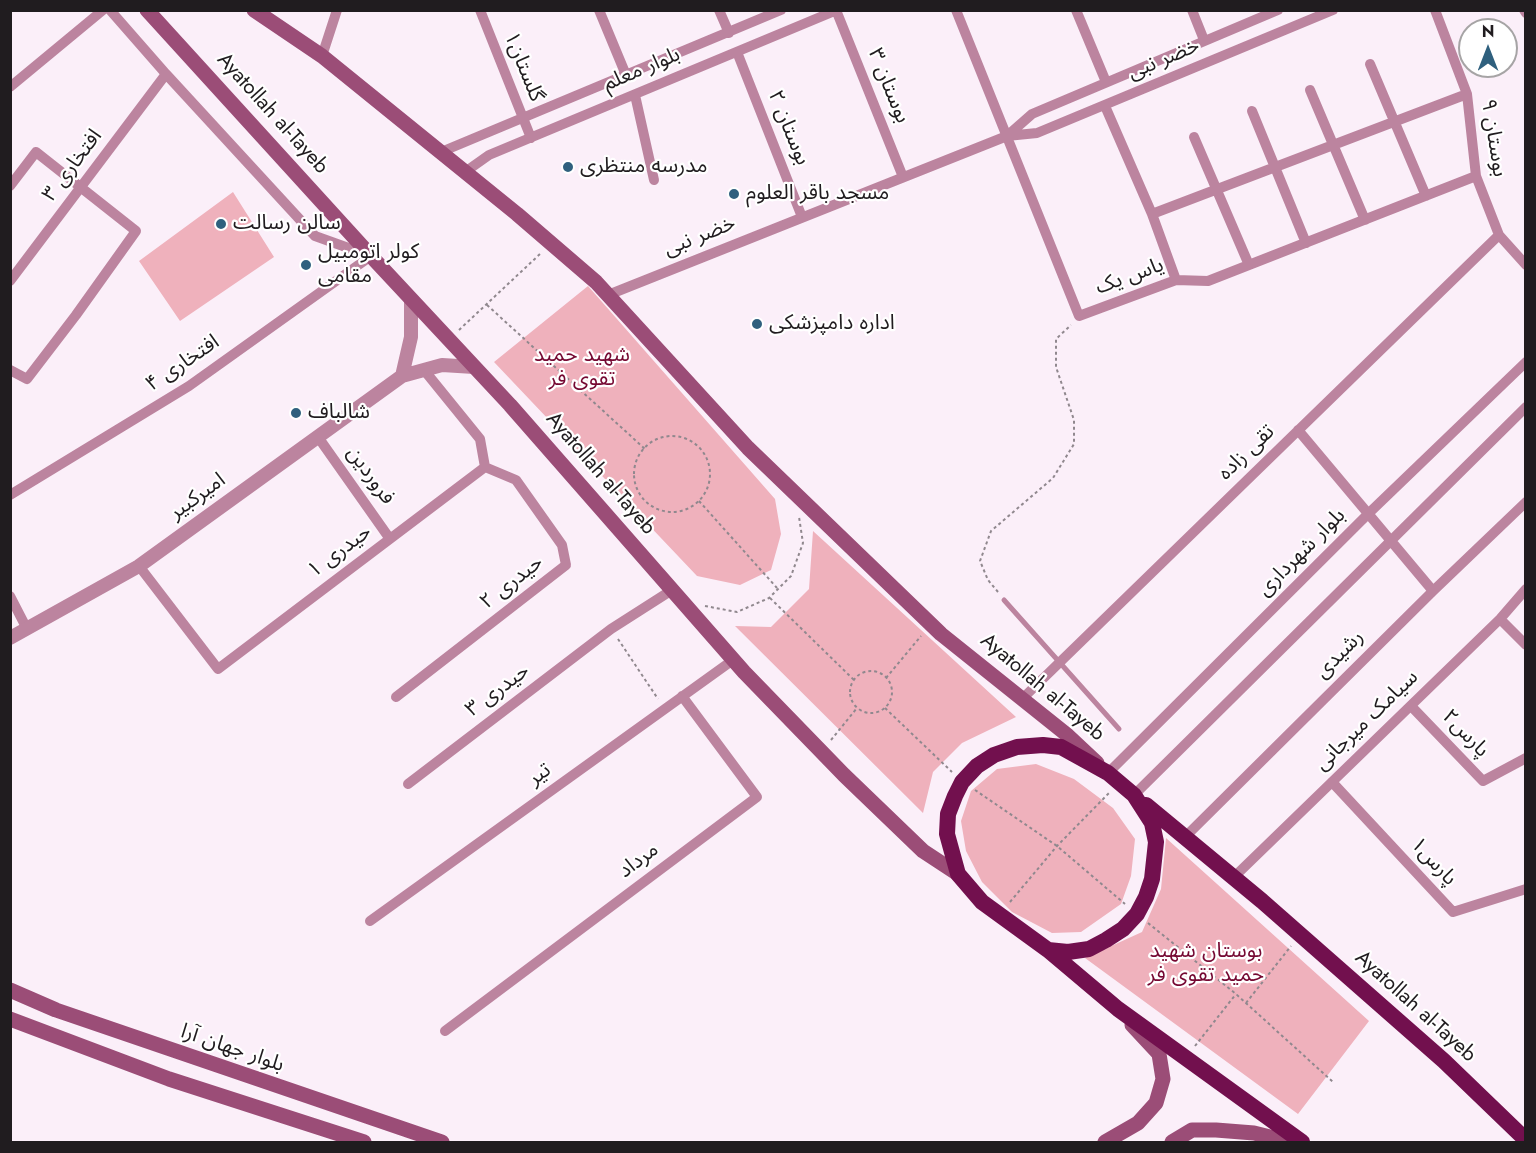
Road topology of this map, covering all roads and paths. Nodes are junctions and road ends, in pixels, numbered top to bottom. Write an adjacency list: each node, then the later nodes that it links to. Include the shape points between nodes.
1 (103, 10): 27 (street)
2 (110, 10): 24 (street)
3 (147, 10): 18 (main road, Ayatollah al-Tayeb)
4 (157, 10): 18 (main road)
5 (254, 10): 22 (main road, Ayatollah al-Tayeb)
6 (337, 10): 22 (street)
7 (480, 10): 33 (street, گلستان۱)
8 (599, 10): 25 (street)
9 (719, 10): 19 (street)
10 (781, 10): 19 (street, بلوار معلم)
11 (956, 10): 35 (street, یاس یک)
12 (1076, 10): 26 (street)
13 (1192, 10): 20 (street)
14 (1278, 10): 20 (street, خضر نبی)
15 (1333, 10): 31 (street, خضر نبی)
16 (1435, 10): 30 (street, بوستان ۹)
17 (836, 11): 21 (street, بلوار معلم); 43 (street, بوستان ۳)
18 (163, 28): 55 (main road, Ayatollah al-Tayeb)
19 (729, 33): 25 (street, بلوار معلم)
20 (1204, 40): 26 (street, خضر نبی)
21 (737, 52): 29 (street, بلوار معلم); 50 (street, بوستان ۲)
22 (322, 56): 39 (main road, Ayatollah al-Tayeb)
23 (1370, 64): 34 (street)
24 (166, 74): 46 (street, افتخاری ۳); 55 (street, via 315,236)
25 (626, 75): 33 (street, بلوار معلم)
26 (1106, 82): 35 (street, خضر نبی, via 1032,114)
27 (10, 87)
28 (1310, 90): 38 (street)
29 (635, 94): 37 (street, بلوار معلم); 44 (street)
30 (1467, 94): 34 (street); 42 (street, بوستان ۹)
31 (1105, 106): 35 (street, خضر نبی, via 1037,133); 49 (street)
32 (1252, 111): 40 (street)
33 (523, 118): 37 (street, گلستان۱); 39 (street, بلوار معلم)
34 (1394, 122): 38 (street); 48 (street)
35 (1007, 136): 43 (street, خضر نبی); 63 (street, یاس یک)
36 (1194, 137): 47 (street)
37 (531, 138): 41 (street, بلوار معلم, via 489,155)
38 (1333, 145): 40 (street); 51 (street)
39 (441, 152): 41 (main road, Ayatollah al-Tayeb)
40 (1275, 167): 47 (street); 54 (street)
41 (465, 172): 53 (main road, Ayatollah al-Tayeb)
42 (1476, 176): 48 (street, یاس یک); 52 (street, بوستان ۹)
43 (903, 177): 50 (street, خضر نبی)
44 (654, 180)
45 (10, 186): 46 (street, via 36,152)
46 (81, 188): 59 (street, افتخاری ۳); 67 (street, via 136,231 27,378)
47 (1216, 190): 49 (street); 57 (street)
48 (1425, 196): 51 (street, یاس یک)
49 (1152, 214): 58 (street)
50 (802, 217): 60 (street, خضر نبی)
51 (1365, 220): 54 (street, یاس یک)
52 (1499, 235): 56 (street, بوستان ۹); 71 (street, تقی زاده)
53 (551, 243): 60 (main road, Ayatollah al-Tayeb); 62 (path)
54 (1306, 243): 57 (street, یاس یک)
55 (371, 256): 61 (main road, Ayatollah al-Tayeb); 76 (street, افتخاری ۴, via 189,386)
56 (1526, 265)
57 (1249, 266): 58 (street, یاس یک, via 1208,281)
58 (1176, 280): 63 (street, یاس یک)
59 (10, 281)
60 (608, 295): 75 (main road, Ayatollah al-Tayeb)
61 (411, 300): 64 (main road, Ayatollah al-Tayeb); 69 (street, via 411,338)
62 (487, 305): 64 (path); 73 (path)
63 (1079, 316): 89 (path, via 1056,339 1056,367 1074,420 1074,444 1053,478 991,531 980,561 988,580)
64 (448, 339): 66 (main road, Ayatollah al-Tayeb)
65 (1526, 362): 79 (street, بلوار شهرداری)
66 (474, 368): 68 (street, via 442,365); 85 (main road, Ayatollah al-Tayeb)
67 (10, 370)
68 (424, 370): 69 (street); 74 (street, via 480,439)
69 (402, 376): 72 (street, امیرکبیر)
70 (1526, 407): 81 (street)
71 (1298, 430): 79 (street); 98 (street, تقی زاده)
72 (318, 437): 80 (street, فروردین); 82 (street, امیرکبیر)
73 (645, 449): 77 (path, via 637,458 634,476 639,494 652,507 670,512 688,509); 77 (path, via 666,436 685,437 700,447 710,463 711,481)
74 (485, 467): 80 (street, حیدری ۱); 102 (street, حیدری ۲, via 516,480 562,545 566,565)
75 (795, 494): 83 (path, via 803,543 791,576); 92 (main road, Ayatollah al-Tayeb)
76 (10, 495)
77 (699, 501): 83 (path)
78 (1526, 502): 86 (street, رشیدی)
79 (1369, 513): 81 (street); 111 (street, بلوار شهرداری)
80 (390, 539): 82 (street, حیدری ۱, via 218,669)
81 (1389, 540): 86 (street); 115 (street)
82 (139, 566): 93 (street, امیرکبیر)
83 (778, 589): 88 (path)
84 (1526, 589): 91 (street, سیامک میرجانی)
85 (672, 590): 90 (main road, Ayatollah al-Tayeb); 94 (street, حیدری ۳)
86 (1432, 591): 116 (street, رشیدی)
87 (10, 596): 93 (street)
88 (769, 598): 90 (path, via 737,612); 100 (path)
89 (1004, 600): 98 (lane)
90 (683, 602): 97 (main road, Ayatollah al-Tayeb)
91 (1500, 619): 96 (street); 104 (street, سیامک میرجانی)
92 (931, 624): 99 (path); 103 (main road, Ayatollah al-Tayeb)
93 (27, 629): 95 (street, امیرکبیر)
94 (611, 629): 107 (path); 114 (street, حیدری ۳)
95 (10, 638)
96 (1526, 645)
97 (733, 660): 101 (street, تیر); 109 (main road, Ayatollah al-Tayeb)
98 (1060, 662): 103 (street, تقی زاده); 108 (lane)
99 (886, 678): 100 (path, via 871,671); 106 (path, via 892,689)
100 (854, 680): 105 (path, via 851,699)
101 (682, 696): 107 (street, تیر); 131 (street, مرداد, via 757,797)
102 (396, 697)
103 (1022, 699): 111 (main road, Ayatollah al-Tayeb)
104 (1411, 706): 110 (street, پارس۲, via 1483,781); 113 (street, سیامک میرجانی)
105 (857, 708): 106 (path, via 876,712); 109 (path)
106 (885, 708): 112 (path)
107 (665, 709): 123 (street, تیر)
108 (1119, 729)
109 (822, 752): 118 (main road, Ayatollah al-Tayeb, via 923,851)
110 (1526, 758)
111 (1114, 778): 112 (highway, Ayatollah al-Tayeb, via 1061,747 1043,746 1017,747 994,755); 115 (highway, Ayatollah al-Tayeb); 117 (path)
112 (962, 782): 117 (path); 118 (highway, via 948,814 947,834)
113 (1332, 782): 119 (street, سیامک میرجانی); 120 (street, پارس۱, via 1454,912)
114 (408, 784)
115 (1134, 795): 116 (highway, Ayatollah al-Tayeb); 121 (highway, via 1152,823 1156,842 1152,879)
116 (1184, 838): 119 (highway, Ayatollah al-Tayeb)
117 (1057, 846): 121 (path); 122 (path)
118 (958, 874): 122 (highway)
119 (1233, 878): 124 (highway, Ayatollah al-Tayeb)
120 (1526, 888)
121 (1137, 914): 125 (highway, via 1122,929 1089,949); 127 (path)
122 (999, 916): 125 (highway)
123 (370, 921)
124 (1300, 935): 128 (path); 134 (highway, Ayatollah al-Tayeb, via 1444,1061)
125 (1048, 950): 129 (highway)
126 (10, 990): 136 (main road, بلوار جهان آرا)
127 (1236, 994): 128 (path); 132 (path)
128 (1246, 1003): 133 (path)
129 (1118, 1009): 132 (highway); 137 (main road, via 1159,1054 1163,1079 1156,1103 1138,1123)
130 (10, 1020): 135 (main road, via 169,1079)
131 (445, 1031)
132 (1184, 1059): 140 (highway)
133 (1333, 1082)
134 (1526, 1140)
135 (364, 1143)
136 (442, 1143)
137 (1105, 1143)
138 (1172, 1143): 139 (main road, via 1192,1130 1254,1133)
139 (1290, 1143)
140 (1302, 1143)

